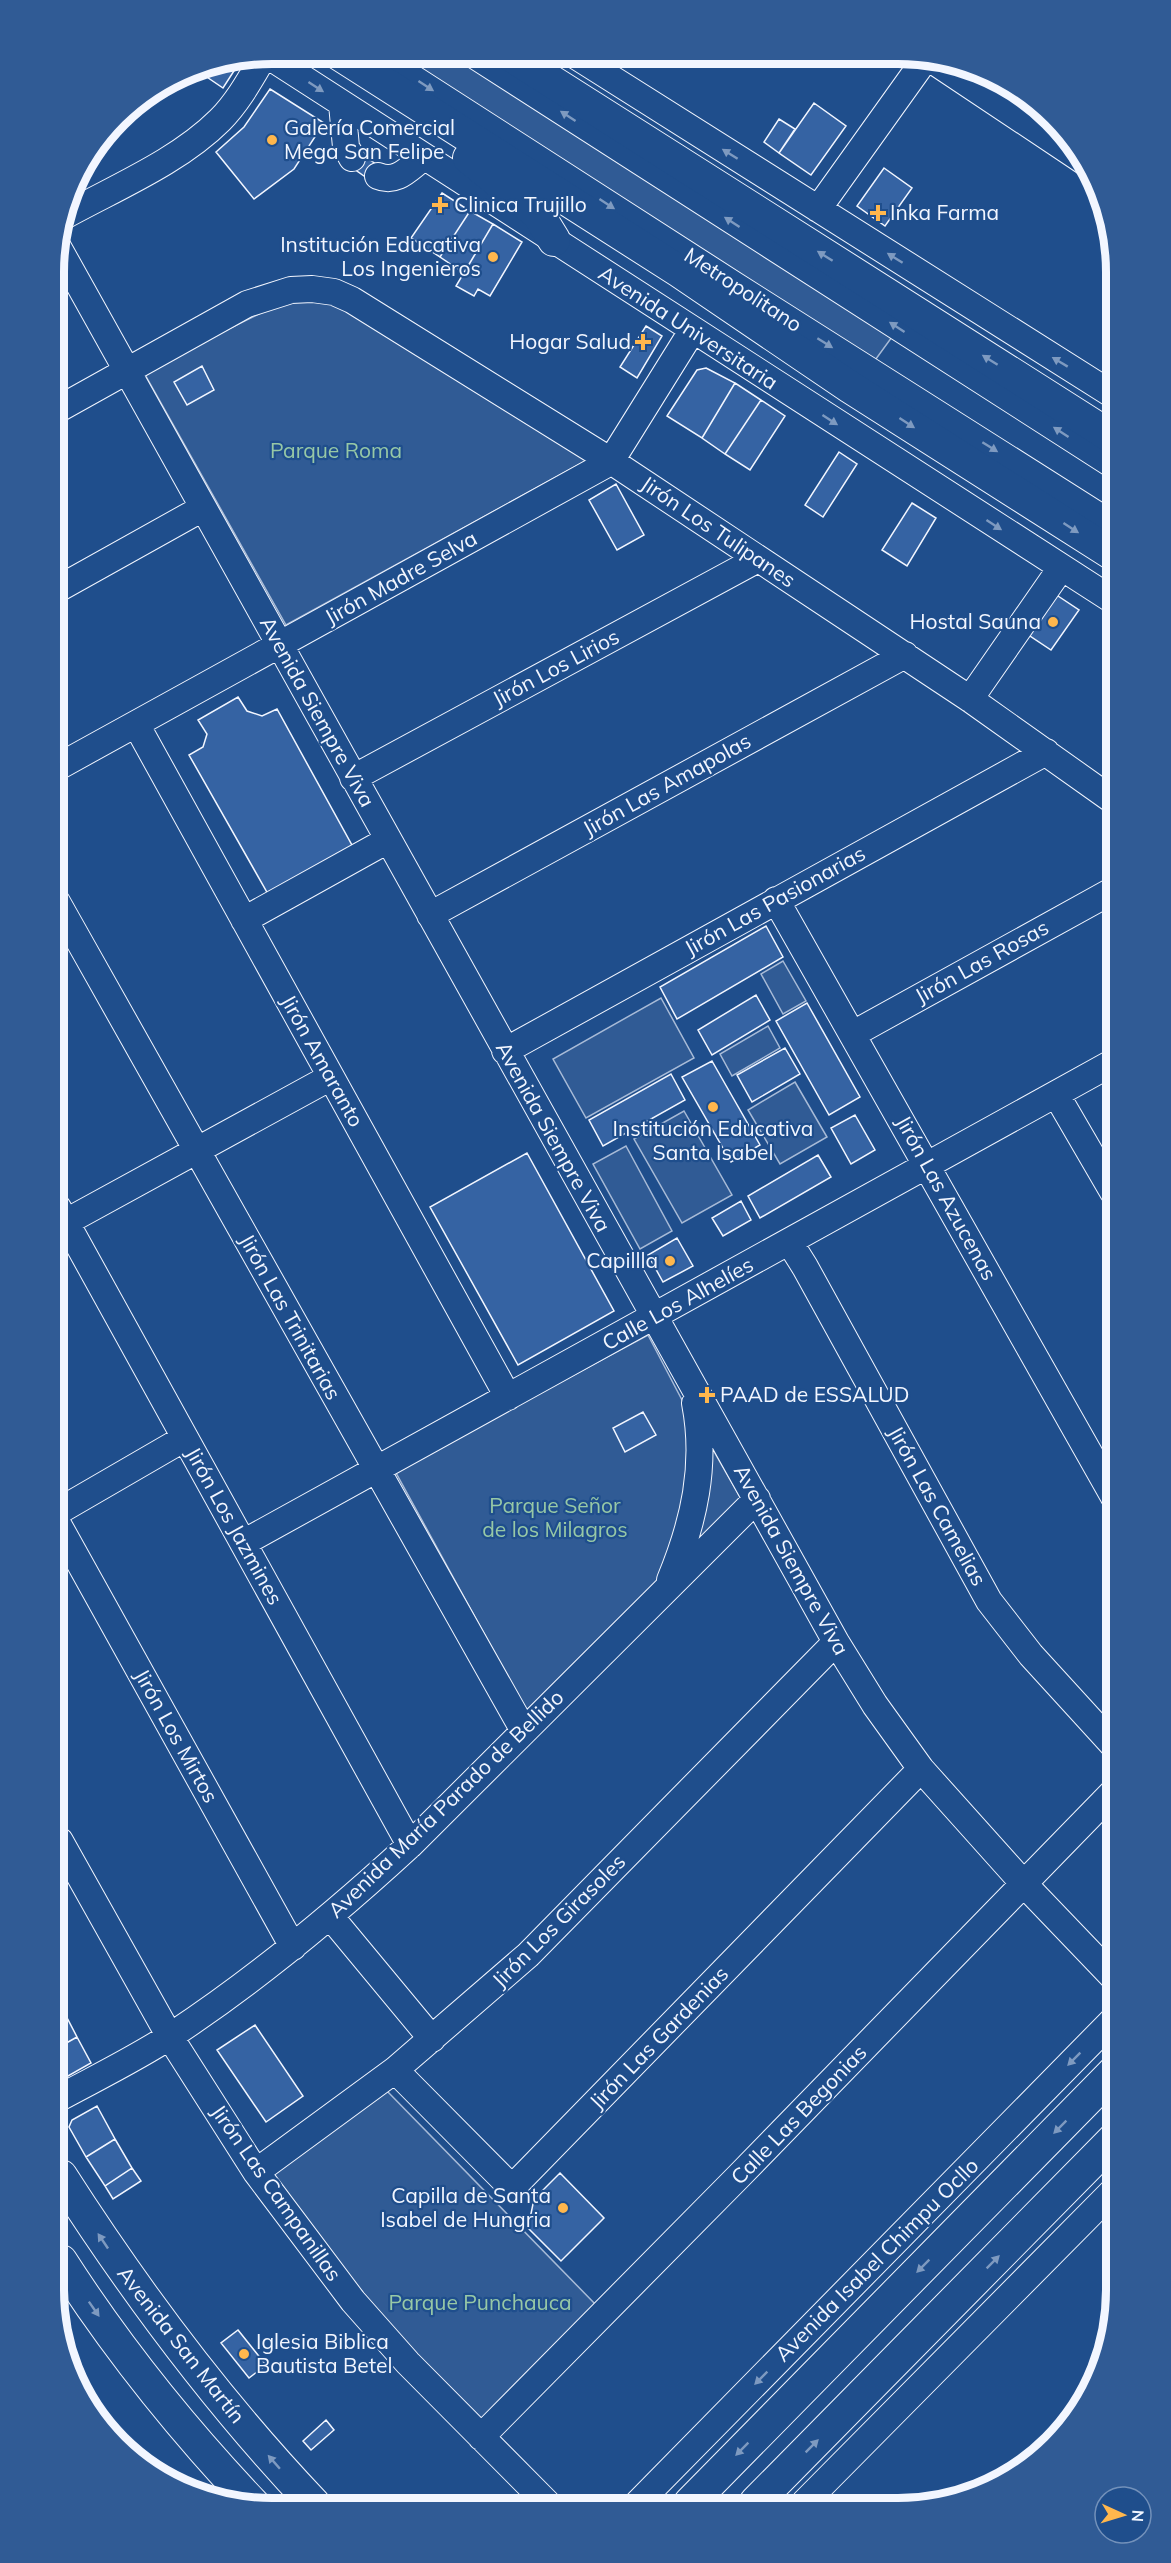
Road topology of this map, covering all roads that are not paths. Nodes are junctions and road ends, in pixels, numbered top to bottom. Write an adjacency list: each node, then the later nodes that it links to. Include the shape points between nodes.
1 (280, 64): 10 (street, Avenida Universitaria, one-way to 10)
2 (354, 64): 11 (main road, Avenida Universitaria)
3 (391, 64): 28 (street, Metropolitano, one-way to 28)
4 (488, 64): 26 (street, one-way to 4)
5 (523, 64): 24 (main road, one-way to 5)
6 (589, 64): 16 (street, one-way to 6)
7 (260, 65): 17 (street, via 221,119 190,146)
8 (918, 66): 16 (street)
9 (936, 69): 12 (street)
10 (342, 104): 13 (street, Avenida Universitaria); 14 (street, via 346,147)
11 (419, 106): 18 (main road, via 445,139 538,214); 29 (main road, Avenida Universitaria, one-way to 29)
12 (1066, 149)
13 (424, 157): 15 (street, via 398,177 387,180); 18 (street, Avenida Universitaria)
14 (352, 158)
15 (378, 176)
16 (818, 209): 22 (street, one-way to 16)
17 (75, 210)
18 (554, 240): 20 (street, Avenida Universitaria)
19 (65, 260): 21 (street, Avenida Siempre Viva)
20 (692, 331): 25 (street, Jirón Madre Selva); 31 (street, Avenida Universitaria, one-way to 31)
21 (126, 371): 23 (street, Jirón Los Tulipanes); 25 (street, Jirón Los Tulipanes, via 247,303 291,290 334,292); 27 (street, Avenida Siempre Viva)
22 (1106, 390)
23 (65, 405)
24 (1106, 433)
25 (611, 460): 30 (street, Jirón Los Tulipanes); 34 (street, Jirón Madre Selva)
26 (1106, 460)
27 (203, 508): 32 (street); 34 (street, Avenida Siempre Viva)
28 (1106, 520)
29 (1106, 550)
30 (758, 559): 35 (street, Jirón Los Tulipanes); 40 (street, Jirón Los Lirios)
31 (1061, 568): 33 (street, Avenida Universitaria); 36 (street)
32 (65, 585)
33 (1106, 596)
34 (280, 645): 37 (street, Jirón Madre Selva); 40 (street, Avenida Siempre Viva)
35 (904, 656): 36 (street, Jirón Los Tulipanes); 45 (street, Jirón Las Amapolas)
36 (970, 699): 38 (street, Jirón Los Tulipanes)
37 (136, 724): 39 (street, Jirón Madre Selva); 47 (street, Jirón Amaranto)
38 (1046, 752): 41 (street, Jirón Los Tulipanes); 44 (street, Jirón Las Pasionarias)
39 (65, 763)
40 (353, 778): 42 (street, Avenida Siempre Viva)
41 (1106, 795)
42 (388, 840): 45 (street, Avenida Siempre Viva); 47 (street)
43 (1106, 894): 48 (street, Jirón Las Rosas)
44 (776, 900): 48 (street, Jirón Las Azucenas); 49 (street, Jirón Las Pasionarias)
45 (430, 915): 49 (street, Avenida Siempre Viva)
46 (65, 916): 53 (street, Jirón Las Trinitarias)
47 (244, 920): 51 (street, Jirón Amaranto)
48 (853, 1034): 54 (street, Jirón Las Azucenas)
49 (505, 1051): 59 (street, Avenida Siempre Viva)
50 (1106, 1066): 52 (street, Calle Los Alhelíes)
51 (331, 1077): 53 (street); 61 (street, Jirón Amaranto)
52 (1056, 1094): 54 (street, Calle Los Alhelíes); 55 (street)
53 (197, 1151): 56 (street); 63 (street, Jirón Las Trinitarias)
54 (927, 1164): 58 (street, Calle Los Alhelíes); 64 (street, Jirón Las Azucenas)
55 (1106, 1180)
56 (65, 1214)
57 (65, 1220): 62 (street, Jirón Los Jazmines)
58 (790, 1243): 59 (street, Calle Los Alhelíes); 72 (street, Jirón Las Camelias, via 989,1601 1031,1655)
59 (654, 1317): 60 (street, Avenida Siempre Viva); 61 (street, Calle Los Alhelíes)
60 (692, 1385): 65 (street, Avenida Siempre Viva); 69 (street, Avenida María Parado de Bellido, via 700,1428 698,1484 687,1537)
61 (508, 1397): 63 (street, Calle Los Alhelíes)
62 (185, 1438): 66 (street); 68 (street, Jirón Los Jazmines)
63 (376, 1470): 68 (street, Calle Los Alhelíes); 71 (street, Jirón Las Trinitarias)
64 (1106, 1483)
65 (757, 1499): 69 (street, Avenida María Parado de Bellido); 70 (street, Avenida Siempre Viva)
66 (64, 1507)
67 (64, 1536): 79 (street, Jirón Los Mirtos)
68 (243, 1543): 75 (street, Jirón Los Jazmines)
69 (665, 1590): 71 (street, Avenida María Parado de Bellido)
70 (836, 1642): 73 (street, Avenida Siempre Viva); 83 (street, Jirón Los Girasoles, via 528,1955)
71 (524, 1731): 75 (street, Avenida María Parado de Bellido)
72 (1106, 1737)
73 (921, 1769): 77 (street, Avenida Siempre Viva); 84 (street, Jirón Las Gardenias, via 512,2188)
74 (1106, 1800): 77 (street, Calle Las Begonias)
75 (410, 1845): 78 (street, Avenida María Parado de Bellido)
76 (64, 1849): 82 (street, Jirón Las Campanillas)
77 (1024, 1884): 80 (street, Avenida Siempre Viva); 92 (street, Calle Las Begonias)
78 (330, 1916): 79 (street, Avenida María Parado de Bellido); 83 (street)
79 (293, 1947): 82 (street, Avenida María Parado de Bellido, via 234,1994)
80 (1106, 1970)
81 (1106, 2027): 96 (street, Avenida Isabel Chimpu Ocllo, one-way to 96)
82 (170, 2037): 86 (street, Avenida María Parado de Bellido); 88 (street, Jirón Las Campanillas)
83 (432, 2039): 84 (street, Jirón Los Girasoles)
84 (395, 2070): 88 (street, Jirón Los Girasoles)
85 (1106, 2080): 97 (main road, Avenida Isabel Chimpu Ocllo, one-way to 97)
86 (64, 2095)
87 (1106, 2147): 98 (main road, one-way to 87)
88 (256, 2172): 92 (street, Jirón Las Campanillas, via 353,2301)
89 (64, 2181): 94 (main road, Avenida San Martín, one-way to 89, via 250,2434 172,2337)
90 (1106, 2198): 99 (street)
91 (64, 2265): 93 (main road, one-way to 93, via 178,2418)
92 (481, 2438): 95 (street, Jirón Las Campanillas)
93 (247, 2497)
94 (309, 2498)
95 (542, 2498)
96 (643, 2498)
97 (695, 2498)
98 (760, 2498)
99 (809, 2498)

